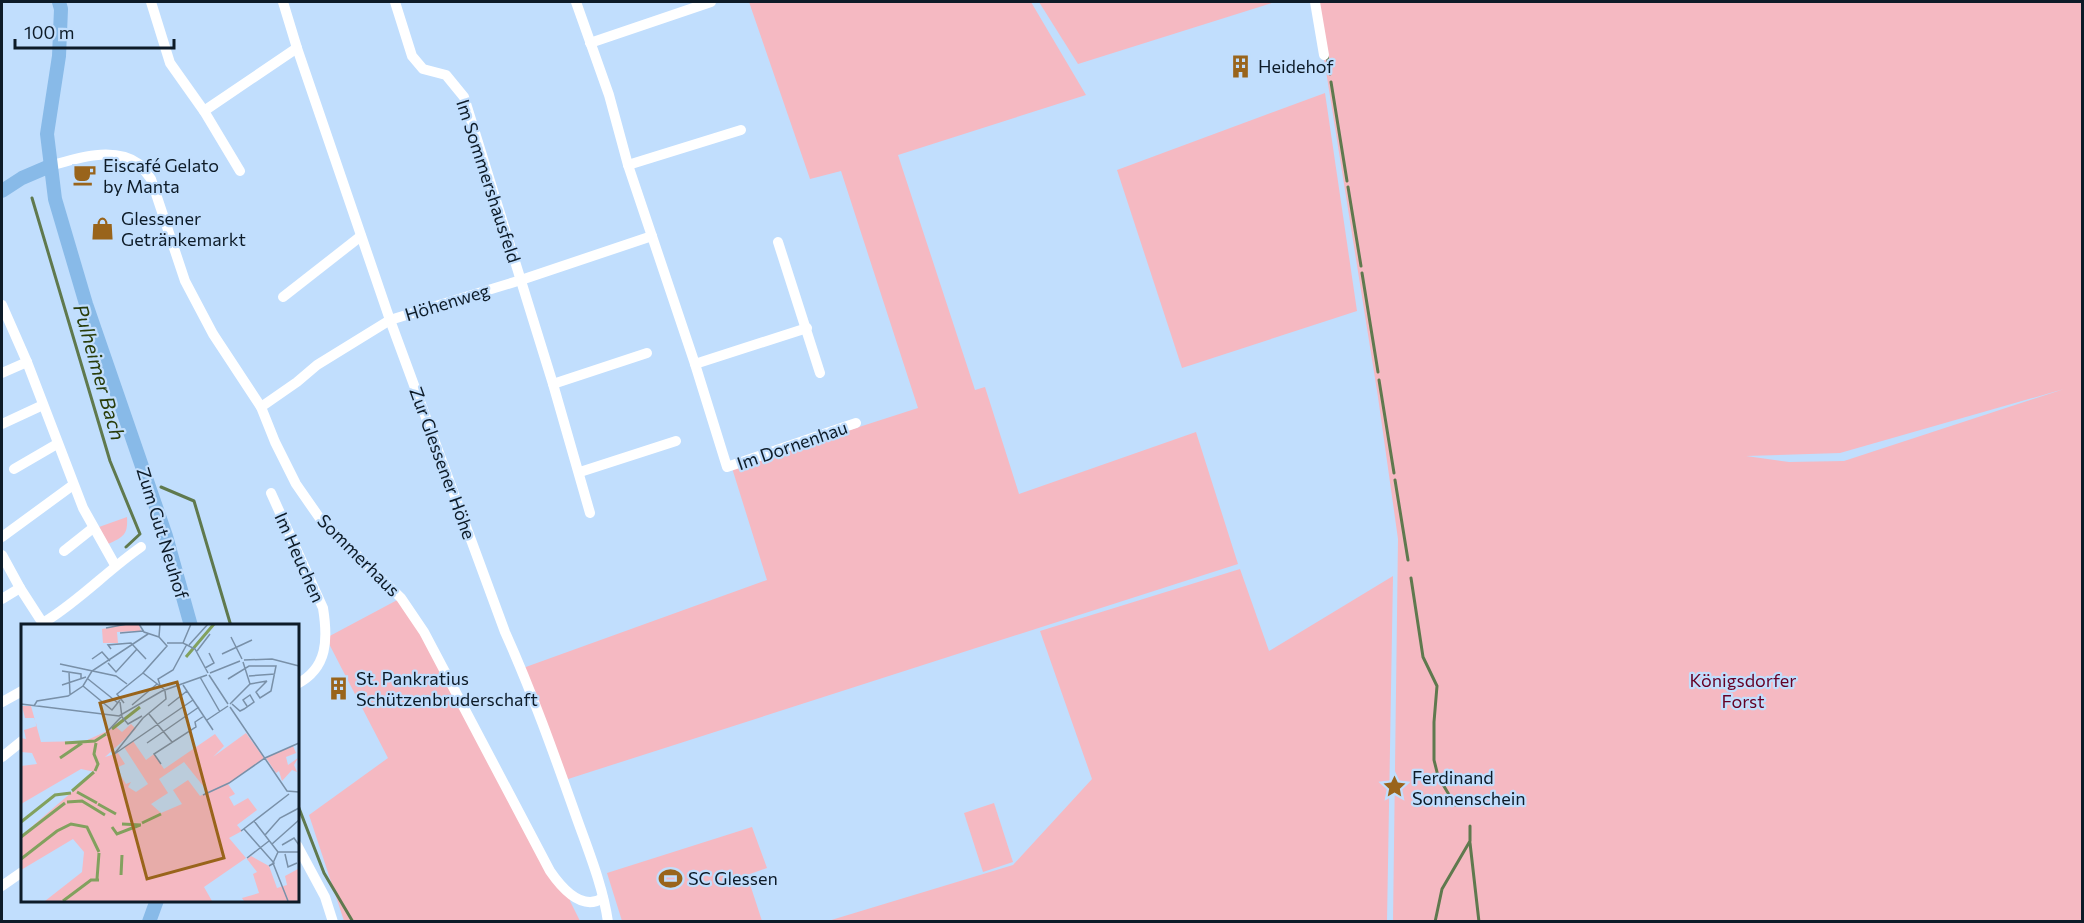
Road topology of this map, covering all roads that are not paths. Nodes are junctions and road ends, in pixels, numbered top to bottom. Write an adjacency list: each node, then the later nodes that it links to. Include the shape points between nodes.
1 (59, 2): 14 (main road, Zum Gut Neuhof, via 59,56 47,134)
2 (151, 2): 11 (street, via 170,63)
3 (283, 2): 9 (street, Zur Glessener Höhe)
4 (395, 2): 20 (street, Im Sommershausfeld, via 412,56 423,69 446,75 464,97)
5 (576, 2): 8 (street, Im Dornenhau)
6 (711, 2): 8 (street)
7 (1315, 2): 10 (street)
8 (590, 43): 13 (street, Im Dornenhau)
9 (297, 48): 11 (street); 17 (street, Zur Glessener Höhe)
10 (1324, 55)
11 (204, 111): 15 (street)
12 (741, 130): 13 (street)
13 (628, 165): 18 (street, Im Dornenhau)
14 (50, 166): 16 (main road); 33 (street, Sommerhaus, via 75,158 107,155 128,158 140,165 151,179 185,281 213,334); 51 (main road, Zum Gut Neuhof, via 67,245 166,536)
15 (240, 171)
16 (2, 191)
17 (361, 236): 21 (street); 23 (street, Zur Glessener Höhe)
18 (652, 236): 20 (street, Höhenweg); 28 (street, Im Dornenhau)
19 (778, 242): 25 (street)
20 (521, 280): 23 (street, Höhenweg); 31 (street, Im Sommershausfeld)
21 (283, 297)
22 (2, 305): 24 (street)
23 (390, 320): 33 (street, Höhenweg, via 317,365); 60 (street, Zur Glessener Höhe, via 564,783)
24 (5, 322): 27 (street)
25 (807, 328): 28 (street); 30 (street)
26 (647, 353): 31 (street)
27 (27, 362): 29 (street); 32 (street)
28 (695, 364): 35 (street, Im Dornenhau, via 727,467)
29 (2, 373)
30 (820, 373)
31 (553, 384): 39 (street, Im Sommershausfeld)
32 (44, 405): 34 (street); 37 (street)
33 (261, 406): 60 (street, Sommerhaus, via 296,484 321,520 401,598 424,632 559,884 581,900)
34 (2, 423)
35 (856, 423)
36 (676, 441): 39 (street)
37 (57, 444): 38 (street); 40 (street)
38 (14, 469)
39 (580, 472): 42 (street, Im Sommershausfeld)
40 (74, 485): 43 (street); 44 (street)
41 (271, 493): 52 (street, Im Heuchen, via 323,608 326,624 326,646 316,668)
42 (590, 513)
43 (93, 528): 46 (street); 48 (street)
44 (2, 537)
45 (141, 547): 48 (street)
46 (64, 551)
47 (2, 555): 49 (street)
48 (115, 565): 49 (street, via 80,597 43,620)
49 (20, 588): 50 (street)
50 (2, 599)
51 (190, 624)
52 (298, 683)
53 (20, 692): 54 (street)
54 (2, 702)
55 (21, 742): 56 (street)
56 (2, 757)
57 (298, 847): 63 (street, via 325,897)
58 (21, 873): 59 (street)
59 (2, 886)
60 (603, 898): 64 (street, Zur Glessener Höhe)
61 (156, 902): 62 (main road)
62 (149, 921)
63 (333, 921)
64 (608, 921)

